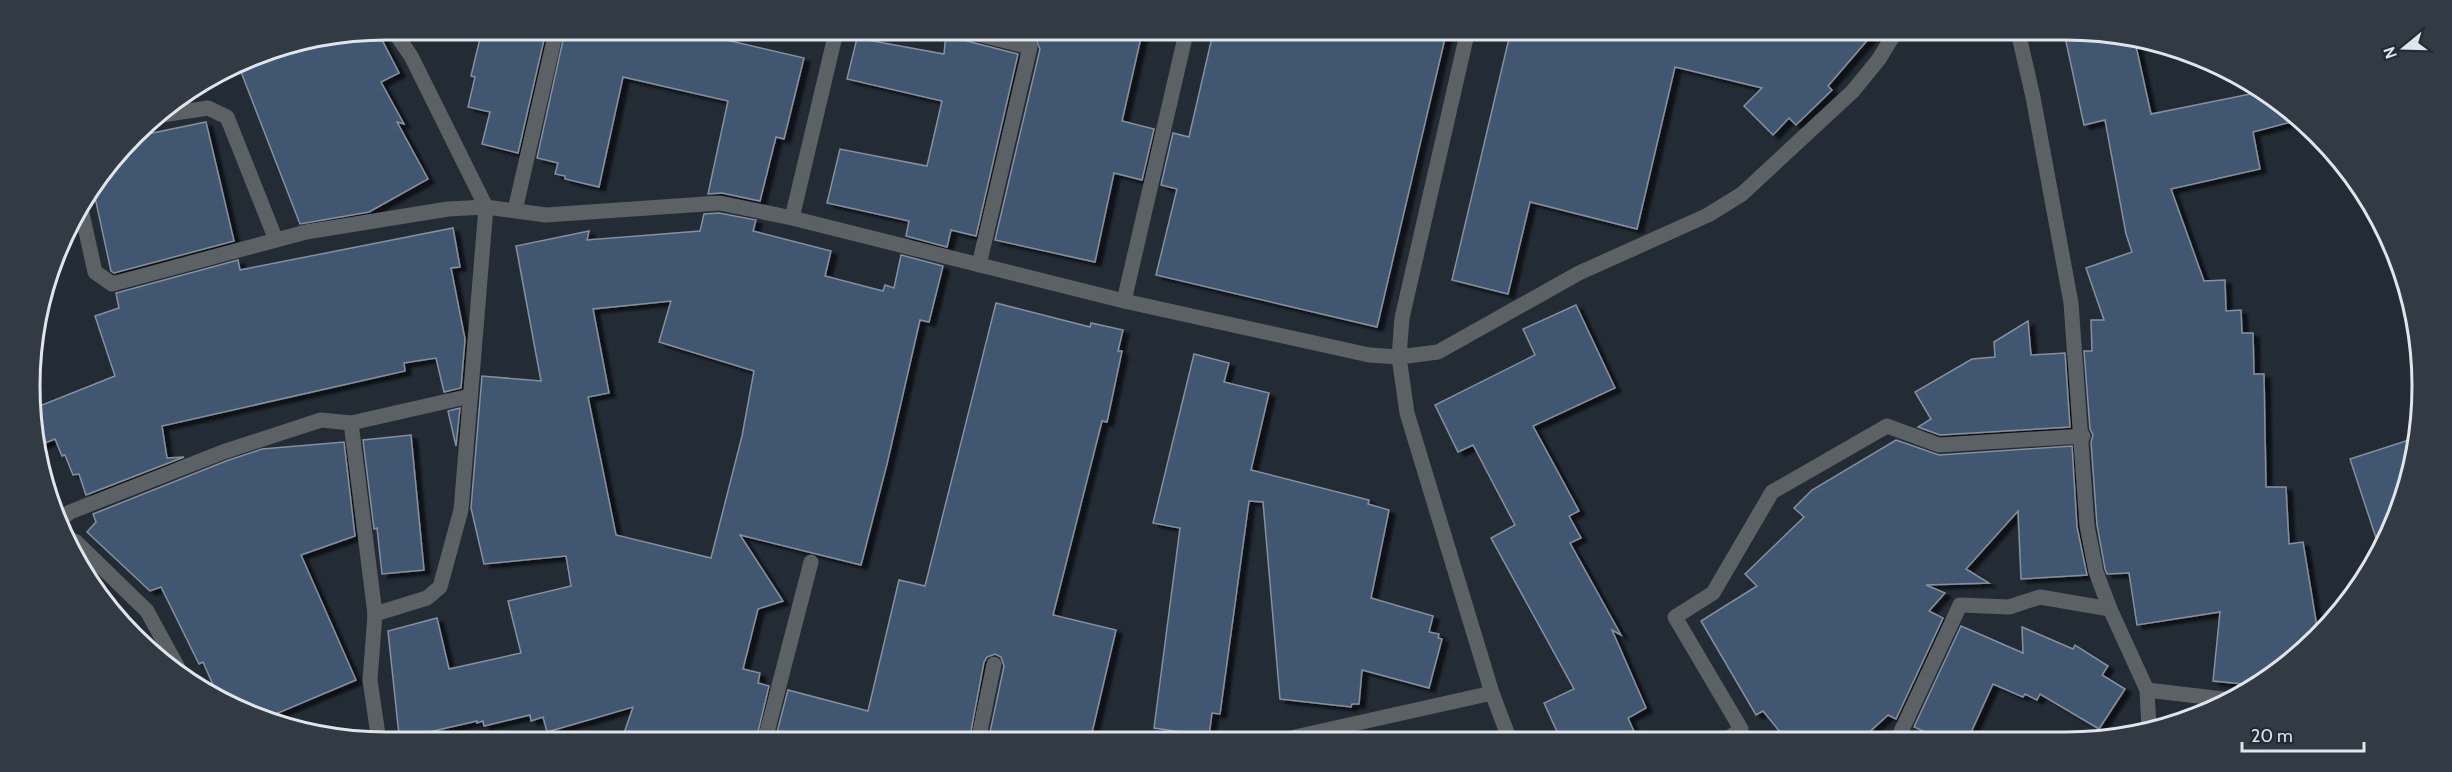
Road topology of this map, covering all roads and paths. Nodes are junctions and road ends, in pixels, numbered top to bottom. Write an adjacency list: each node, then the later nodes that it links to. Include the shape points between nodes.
1 (400, 40): 10 (street)
2 (554, 40): 11 (street)
3 (834, 40): 12 (street)
4 (1002, 40): 15 (street, via 1030,47)
5 (1184, 40): 16 (street)
6 (1466, 40): 17 (street, via 1402,318)
7 (1891, 40): 17 (street, via 1853,91 1742,194 1708,215 1579,273 1438,352)
8 (2020, 40): 20 (street, via 2071,303)
9 (175, 113): 14 (street, via 208,108 227,117)
10 (486, 207): 11 (street); 14 (street, via 448,209); 18 (street)
11 (515, 210): 12 (street, via 546,215 720,202)
12 (792, 218): 15 (street)
13 (83, 220): 14 (street, via 95,272 112,284)
14 (276, 240)
15 (979, 265): 16 (street)
16 (1124, 301): 17 (street, via 1369,355)
17 (1399, 357): 29 (street, via 1407,413)
18 (470, 396): 19 (street); 25 (street, via 461,510 440,587 427,598)
19 (351, 423): 21 (street, via 321,420 223,452); 25 (street)
20 (2083, 436): 24 (street, via 2087,525 2096,572); 37 (street, via 1939,445 1887,426 1772,492 1713,593 1675,617 1741,729)
21 (66, 516)
22 (79, 545): 26 (street, via 147,610)
23 (811, 562): 33 (street)
24 (2109, 609): 28 (street); 38 (street, via 2040,597 2009,606 1960,605)
25 (375, 614): 32 (street, via 370,680)
26 (172, 657)
27 (994, 664): 34 (street)
28 (2147, 690): 30 (street); 31 (street)
29 (1492, 693): 35 (street); 36 (street)
30 (2214, 698)
31 (2149, 721)
32 (378, 732)
33 (767, 732)
34 (980, 732)
35 (1317, 732)
36 (1507, 732)
37 (1737, 732)
38 (1901, 732)

